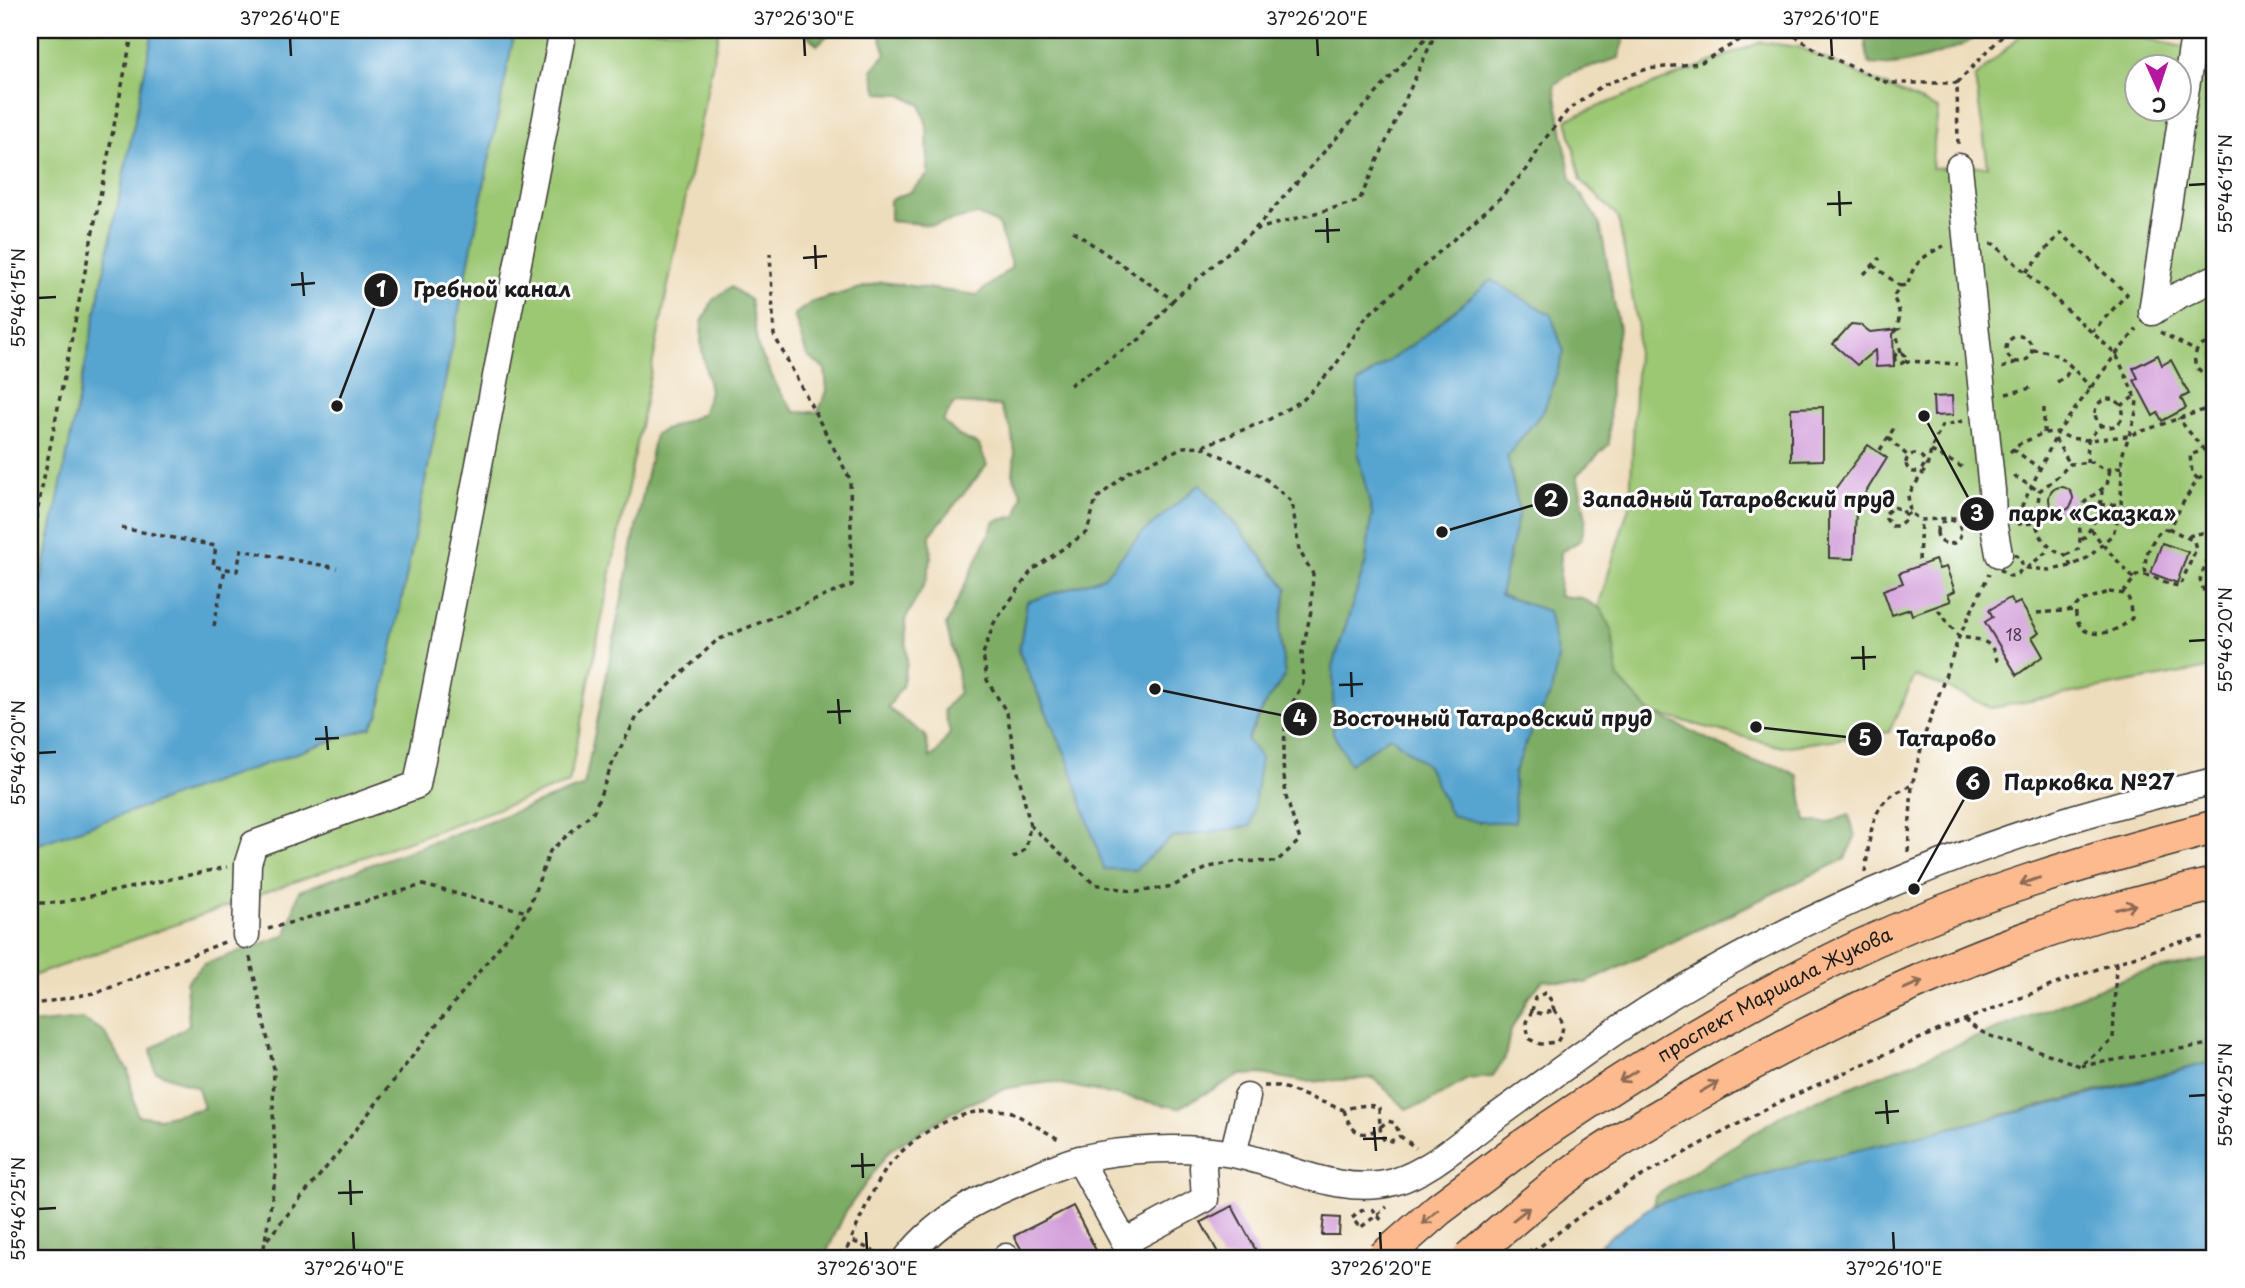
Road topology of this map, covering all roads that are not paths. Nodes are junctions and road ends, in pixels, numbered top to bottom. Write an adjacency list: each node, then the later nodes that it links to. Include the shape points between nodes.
1 (563, 30): 9 (street, via 417,785 254,844 248,863)
2 (2196, 30): 4 (street, via 2148,317 2175,297)
3 (1959, 167): 5 (street, via 1986,425 1986,471)
4 (2215, 278)
5 (2001, 563)
6 (2215, 780): 13 (street, via 2013,838 1844,904 1698,979 1630,1021 1405,1179 1367,1187 1342,1184)
7 (2215, 827): 14 (main road, проспект Маршала Жукова, one-way to 14, bridge, via 2094,859 1975,900 1857,949 1738,1009 1586,1102 1439,1209)
8 (2215, 884): 17 (main road, one-way to 8, bridge, via 1592,1158 1770,1053 1999,949 2116,909)
9 (246, 935)
10 (1247, 1097): 13 (street)
11 (1205, 1151): 12 (street); 13 (street); 15 (street, via 1205,1199)
12 (1074, 1152): 15 (street); 16 (street, via 961,1210 917,1244)
13 (1233, 1154)
14 (1378, 1243)
15 (1129, 1250)
16 (889, 1256)
17 (1469, 1258)

